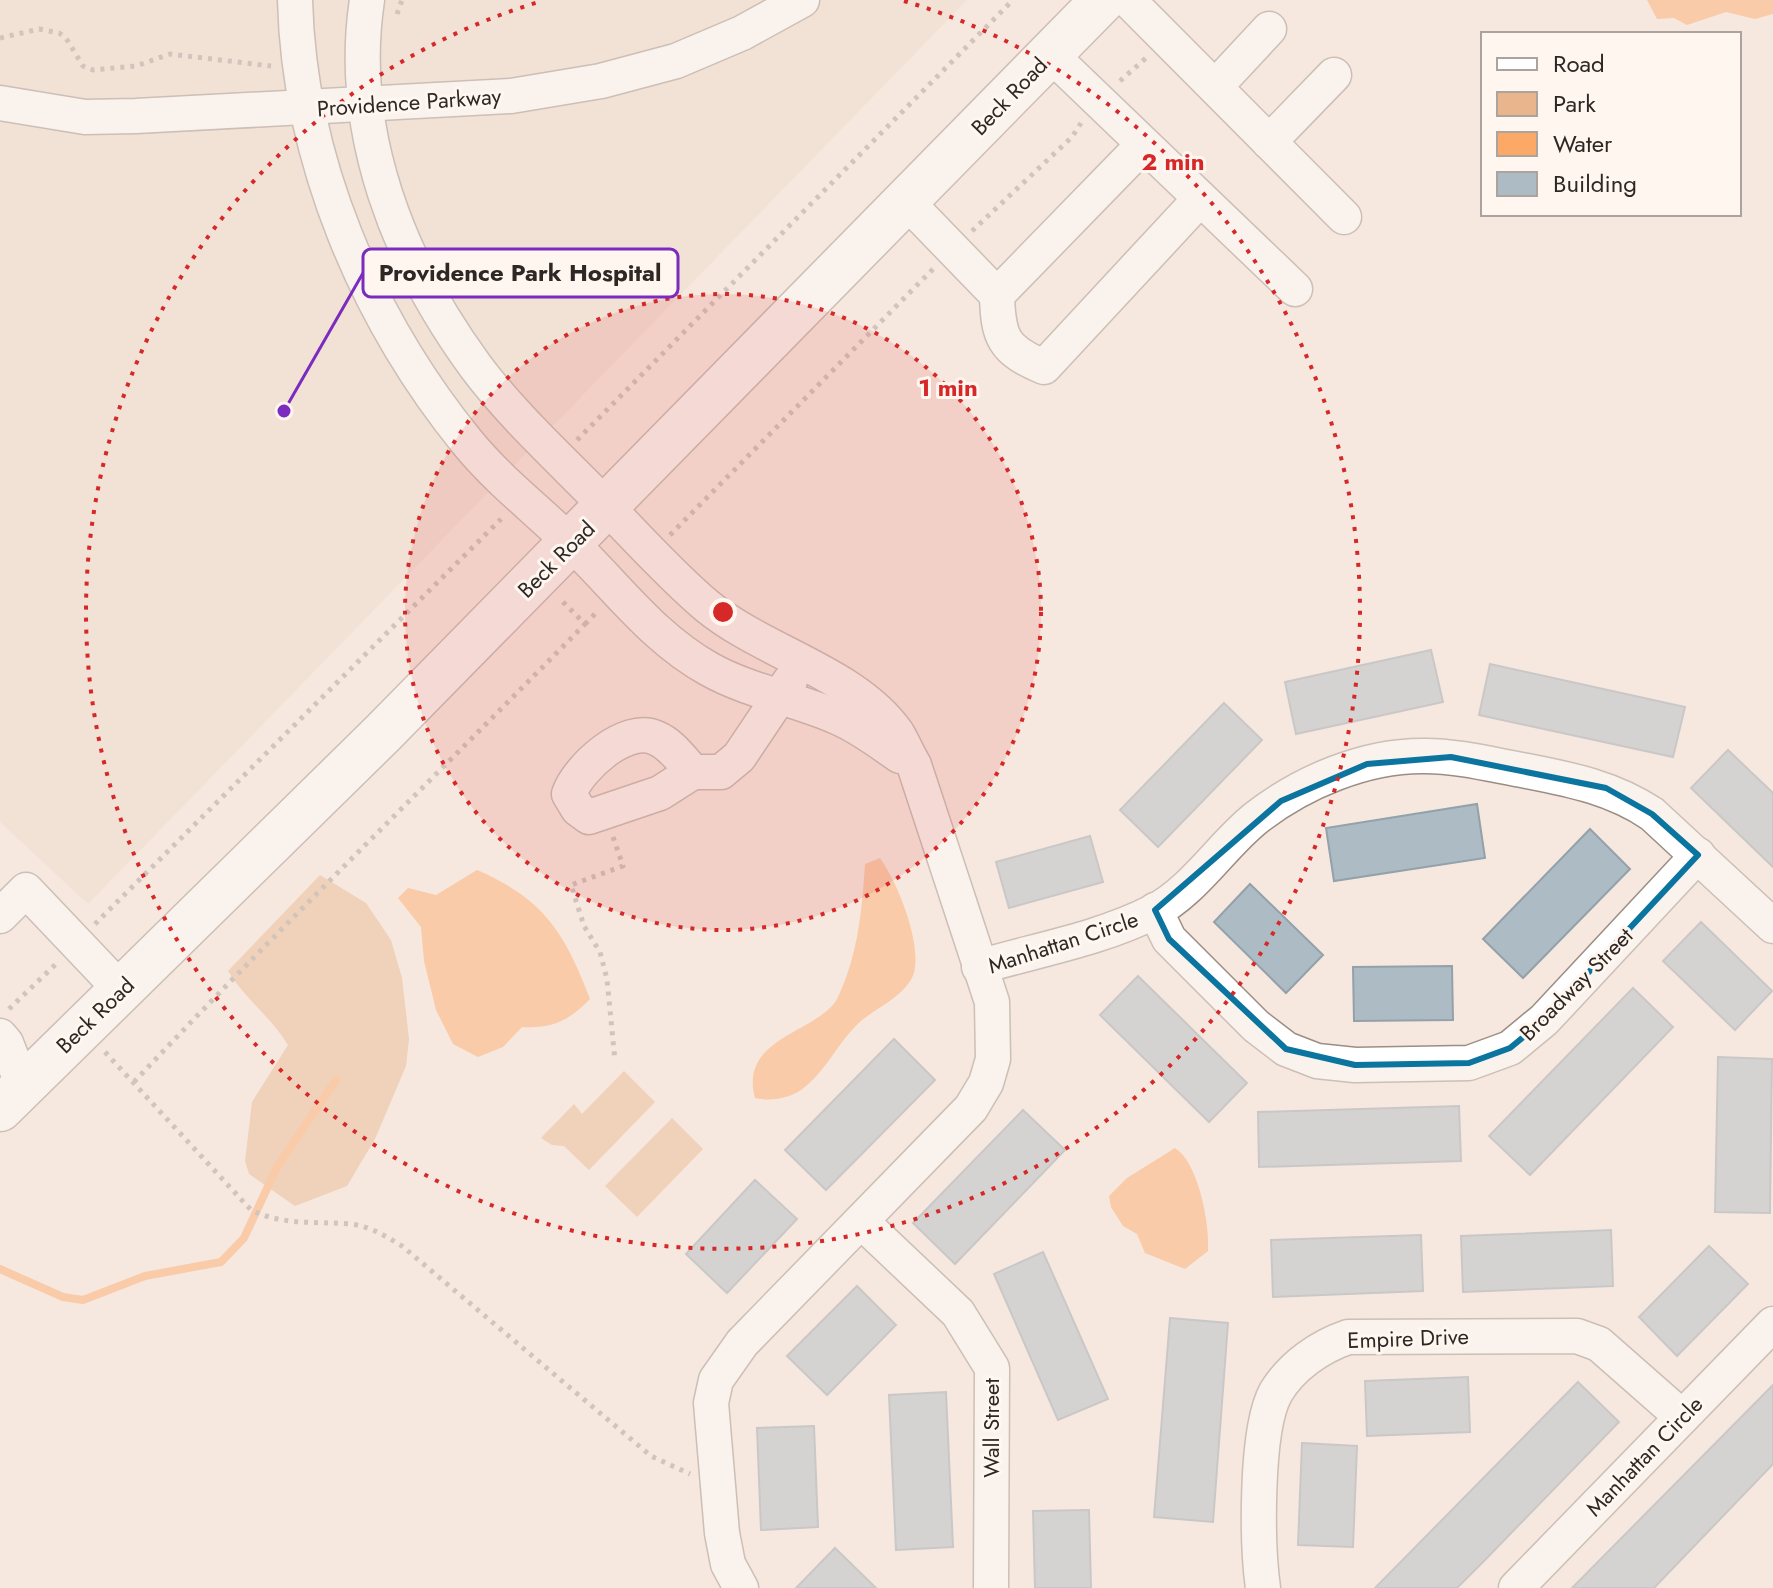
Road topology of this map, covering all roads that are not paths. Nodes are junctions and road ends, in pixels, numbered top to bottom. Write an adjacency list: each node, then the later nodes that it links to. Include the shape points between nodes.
1 (295, 0): 12 (street)
2 (367, 0): 11 (street, via 362,30)
3 (802, 0): 11 (street, Providence Parkway, via 676,61 601,81 511,96)
4 (1103, 0): 7 (main road, Beck Road)
5 (1128, 0): 9 (street)
6 (1269, 29): 9 (street)
7 (1050, 54): 14 (street); 16 (main road, Beck Road)
8 (1334, 75): 13 (street)
9 (1215, 87): 13 (street)
10 (0, 103): 12 (street, Providence Parkway, via 85,117)
11 (365, 104): 12 (street, Providence Parkway); 20 (street, via 372,155 388,204 435,304 477,368)
12 (306, 109): 21 (street, via 339,221 401,349 467,442)
13 (1269, 142): 17 (street)
14 (1143, 145): 15 (street); 19 (street)
15 (1200, 199): 18 (street); 19 (street, via 1044,367 1022,358 998,331)
16 (906, 201): 19 (street); 20 (main road, Beck Road)
17 (1344, 217)
18 (1295, 289)
19 (997, 295)
20 (607, 507): 21 (main road, Beck Road); 22 (street)
21 (572, 543): 23 (street, via 628,604); 33 (main road, Beck Road)
22 (727, 620): 23 (street); 24 (street)
23 (695, 660): 25 (street)
24 (802, 664): 25 (street); 26 (street, via 871,706 896,732)
25 (778, 698): 26 (street, via 839,718); 27 (street, via 730,765 721,772)
26 (914, 765): 32 (street)
27 (693, 772): 27 (street, via 660,793 604,815 589,817 569,794 575,778 624,740 653,736)
28 (1698, 855): 29 (street, Manhattan Circle, via 1652,814 1606,788 1451,757 1421,756 1337,772 1281,801); 29 (street, Broadway Street, via 1544,1020 1510,1048 1469,1063 1355,1065 1317,1061 1286,1049 1169,939); 31 (street, Manhattan Circle)
29 (1155, 910): 32 (street, Manhattan Circle)
30 (0, 916): 33 (street, via 26,890)
31 (1773, 926)
32 (979, 967): 36 (street, Manhattan Circle, via 992,1002 995,1032 986,1083 971,1108)
33 (121, 990): 35 (main road, Beck Road)
34 (0, 1036): 35 (street, via 6,1043)
35 (8, 1091)
36 (862, 1222): 39 (street, Manhattan Circle, via 725,1363 716,1380 711,1403 728,1564); 40 (street, Wall Street, via 958,1313 992,1368)
37 (1773, 1324): 38 (street, Manhattan Circle)
38 (1682, 1417): 41 (street, Empire Drive, via 1599,1344 1577,1336 1348,1337 1327,1344 1276,1392 1268,1411 1258,1533); 42 (street, Manhattan Circle)
39 (741, 1588)
40 (991, 1588)
41 (1263, 1588)
42 (1516, 1588)

